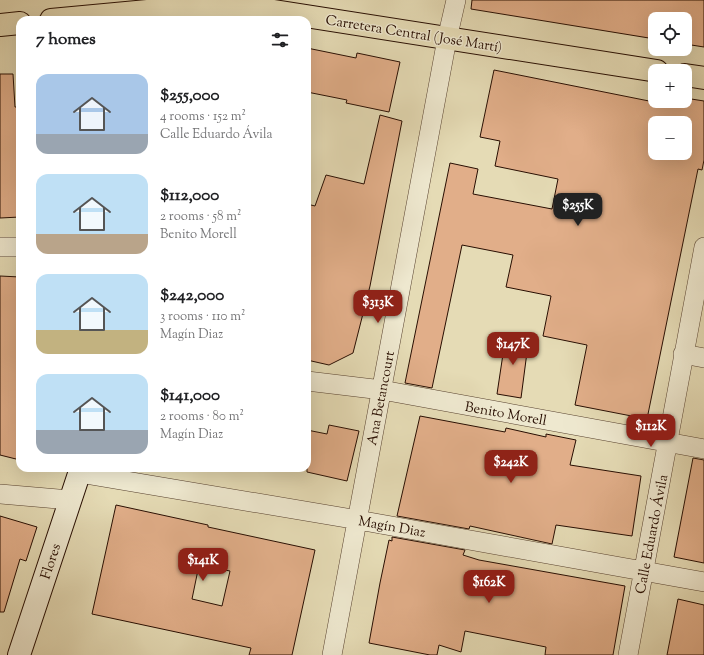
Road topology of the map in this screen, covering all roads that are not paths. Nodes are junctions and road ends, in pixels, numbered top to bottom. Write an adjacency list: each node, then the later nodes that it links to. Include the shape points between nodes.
1 (456, 0): 8 (street, Ana Betancourt)
2 (247, 9): 3 (highway, Carretera Central (José Martí), via 179,8); 4 (highway, Carretera Central (José Martí))
3 (94, 16)
4 (294, 16)
5 (311, 19): 8 (highway, Carretera Central (José Martí))
6 (16, 23): 7 (highway)
7 (0, 25)
8 (447, 39): 9 (highway, Carretera Central (José Martí)); 18 (street, Ana Betancourt)
9 (648, 70)
10 (692, 76): 11 (highway)
11 (704, 78)
12 (0, 247): 13 (street)
13 (16, 247)
14 (704, 247): 15 (street, Calle Eduardo Ávila)
15 (684, 354): 16 (street); 19 (street, Calle Eduardo Ávila)
16 (704, 358)
17 (311, 381): 18 (street, Benito Morell)
18 (382, 390): 19 (street, Benito Morell); 25 (street, Ana Betancourt)
19 (668, 443): 20 (street, Benito Morell); 26 (street, Calle Eduardo Ávila)
20 (704, 449)
21 (79, 472): 24 (street, Flores)
22 (91, 472): 25 (street, Magín Diaz)
23 (0, 494): 24 (street)
24 (70, 500): 28 (street, Flores)
25 (358, 520): 26 (street, Magín Diaz); 29 (street, Ana Betancourt)
26 (644, 570): 27 (street, Magín Diaz); 30 (street, Calle Eduardo Ávila)
27 (704, 582)
28 (19, 655)
29 (332, 655)
30 (628, 655)

